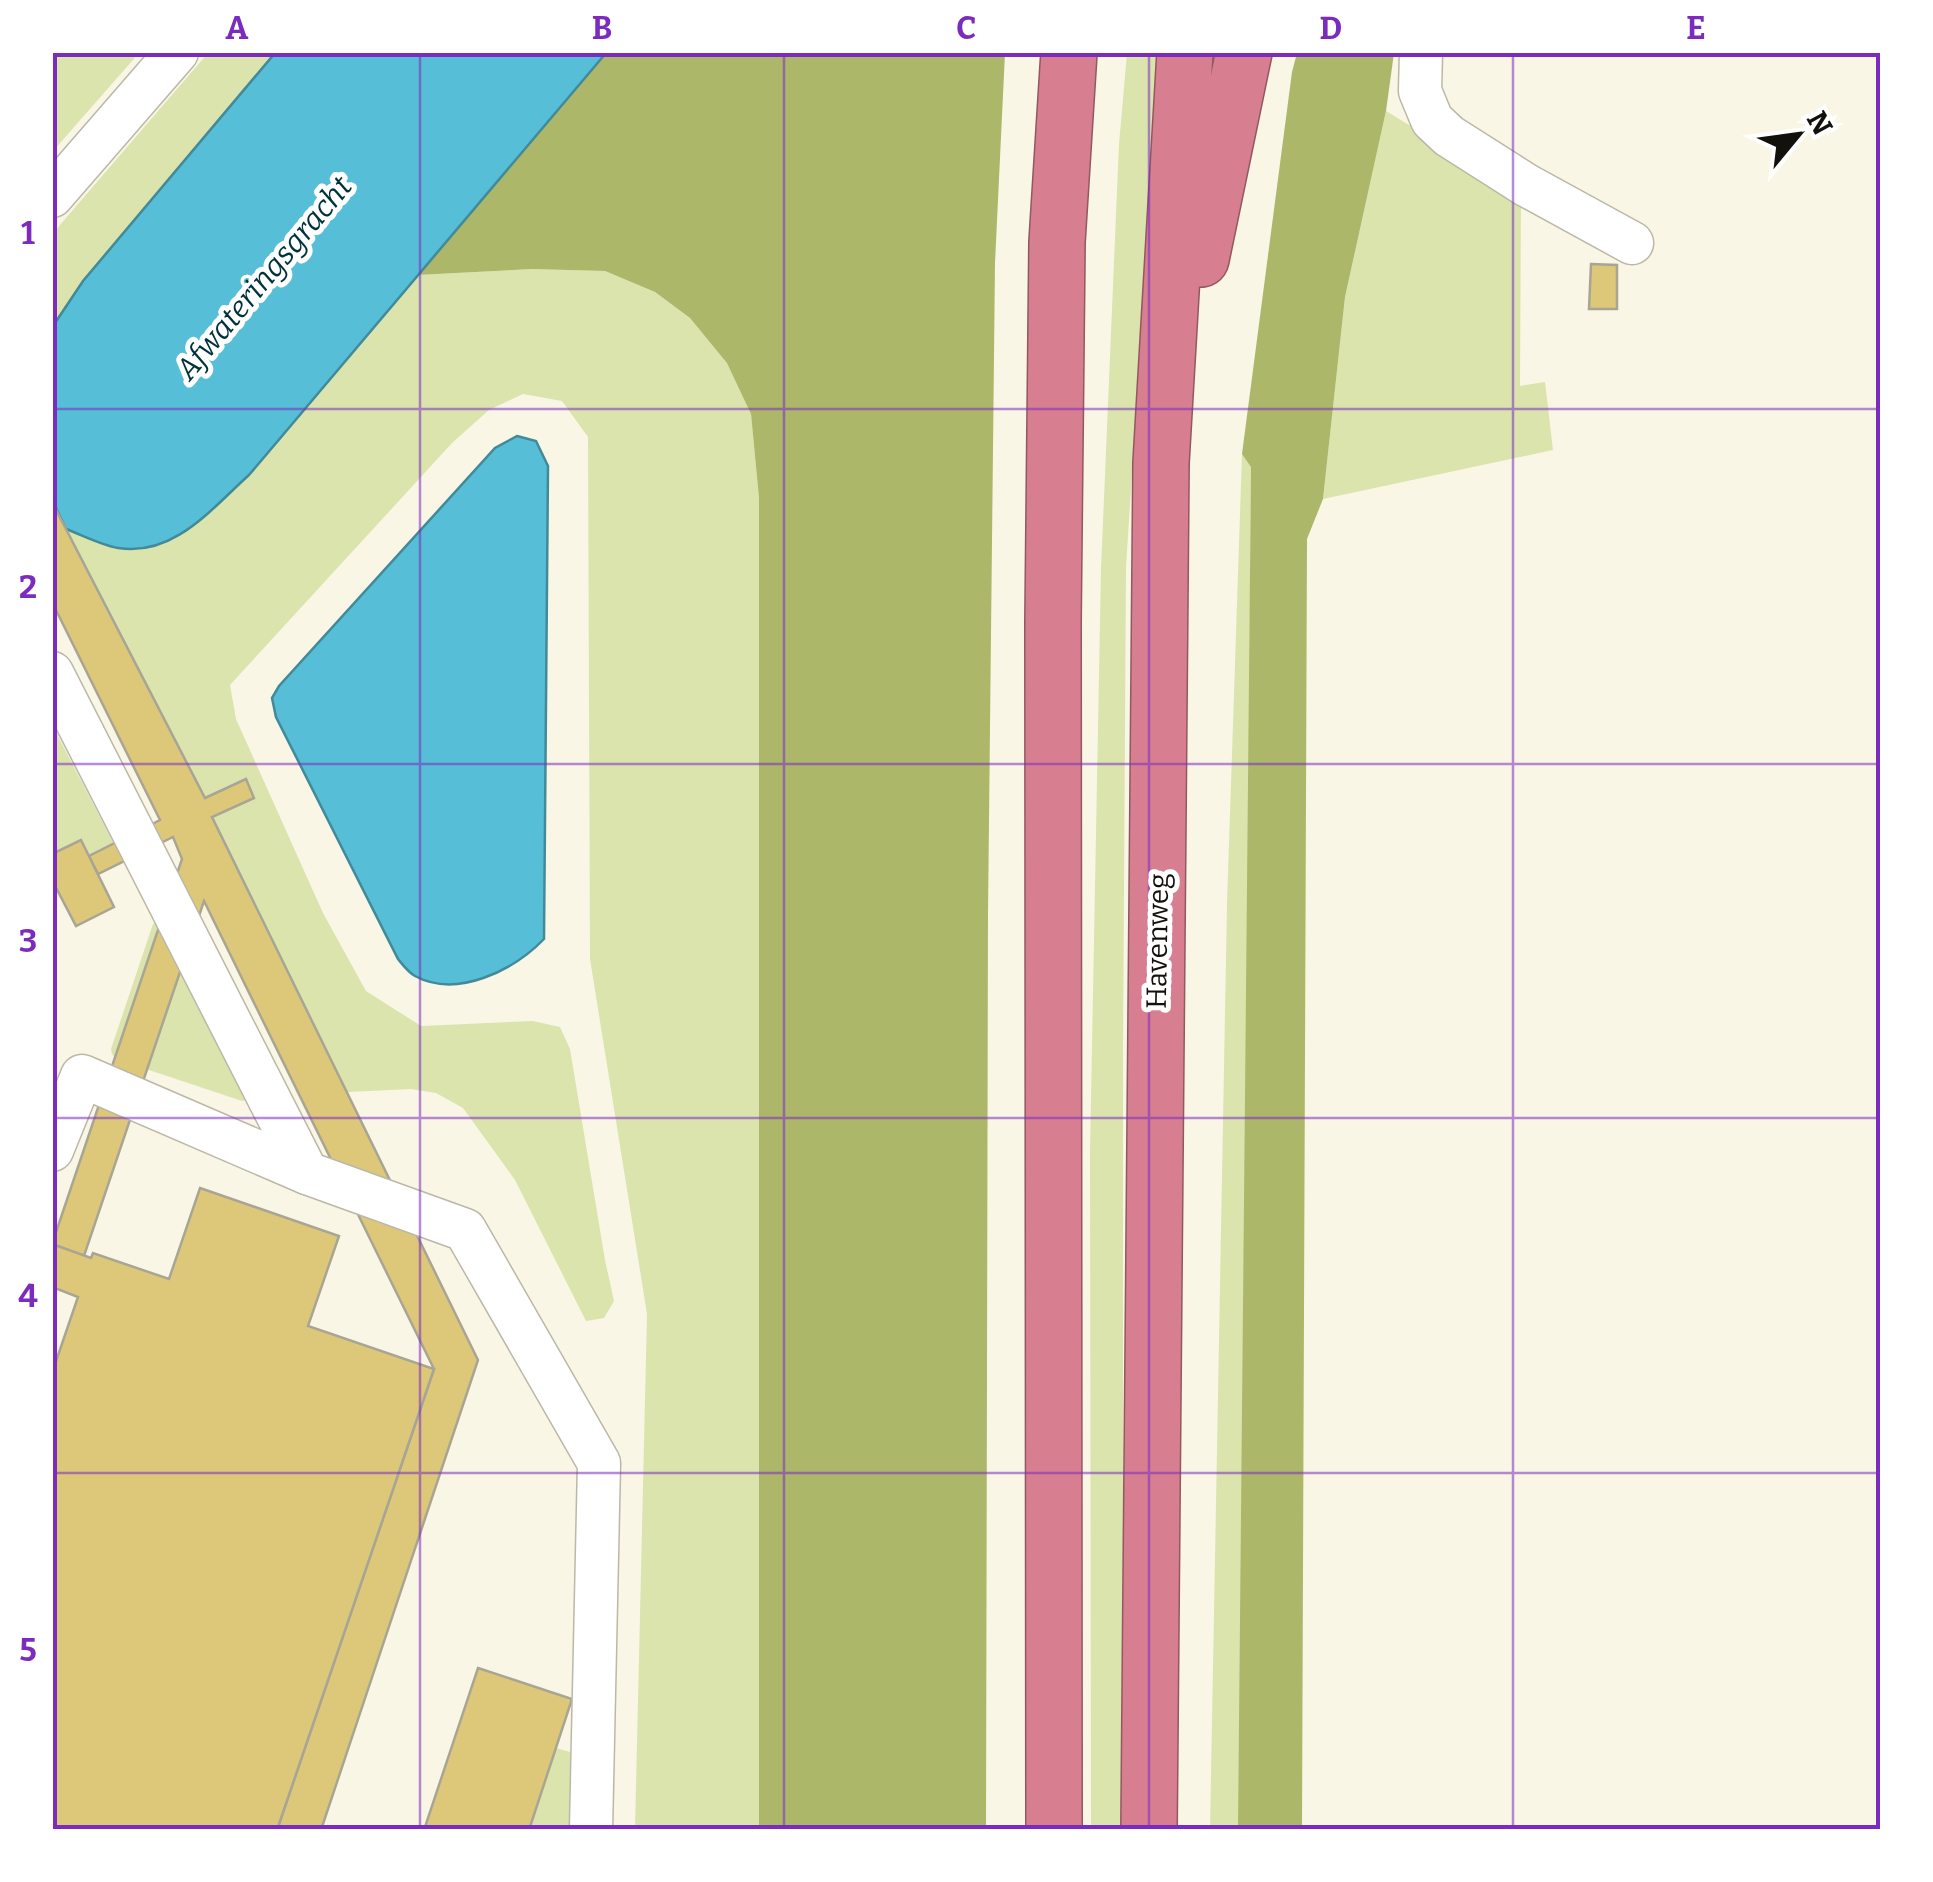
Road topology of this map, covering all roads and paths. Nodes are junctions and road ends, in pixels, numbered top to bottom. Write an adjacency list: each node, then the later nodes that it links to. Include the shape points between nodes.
1 (178, 52): 6 (street)
2 (1069, 52): 13 (highway, via 1058,242 1053,622)
3 (1185, 52): 8 (highway, Havenweg)
4 (1244, 52): 8 (highway)
5 (1421, 52): 7 (street, via 1420,91 1432,120 1449,136)
6 (52, 196)
7 (1632, 243)
8 (1161, 464): 14 (highway, Havenweg)
9 (52, 673): 11 (street)
10 (52, 1150): 11 (street, via 82,1076)
11 (307, 1173): 12 (street, via 465,1230 599,1463)
12 (591, 1830)
13 (1054, 1830)
14 (1149, 1830)

